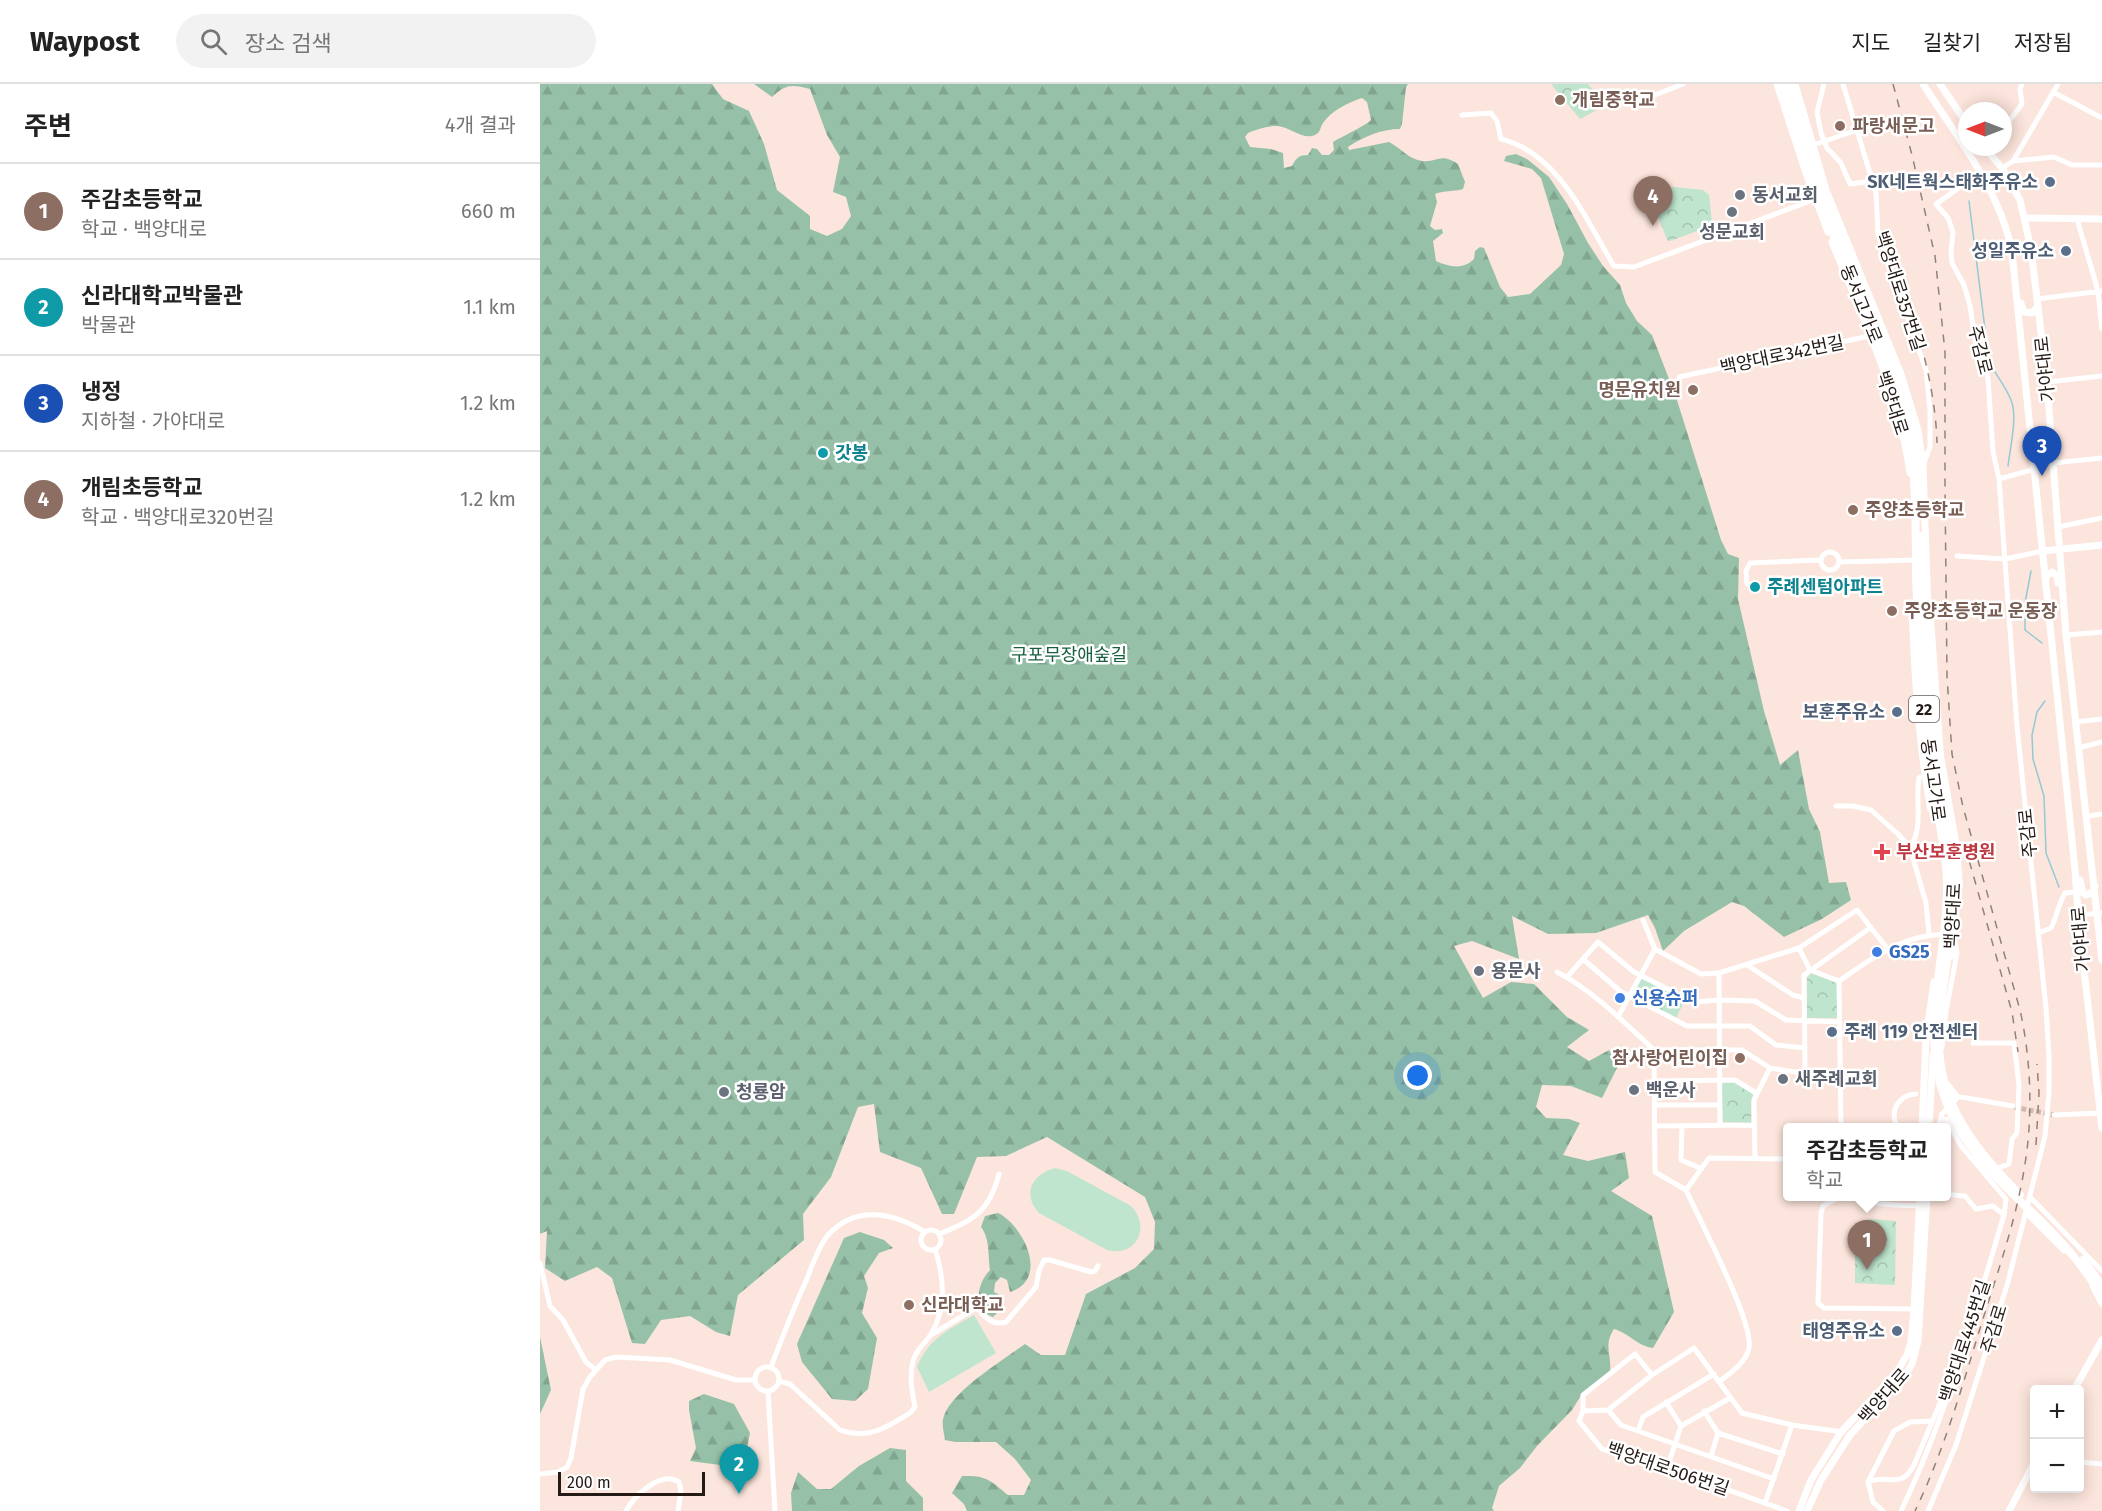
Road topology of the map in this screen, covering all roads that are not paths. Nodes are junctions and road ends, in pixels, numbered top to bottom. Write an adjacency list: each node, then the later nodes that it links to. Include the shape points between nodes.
1 (1683, 84): 12 (street)
2 (1780, 84): 28 (main road, 백양대로); 60 (highway, 동서고가로 / 22, via 1811,178 1903,414 1913,464)
3 (1788, 84): 47 (highway, 동서고가로 / 22, via 1816,175 1909,411 1918,464)
4 (1795, 84): 20 (main road, 백양대로)
5 (1824, 84): 19 (street, via 1817,112)
6 (1843, 84): 18 (street, 백양대로357번길)
7 (1923, 84): 25 (main road, 가야대로)
8 (1940, 84): 13 (main road)
9 (2022, 84): 15 (street, via 2022,104)
10 (2058, 84): 11 (street)
11 (2053, 92): 16 (street); 22 (street)
12 (1632, 104)
13 (1958, 111)
14 (1462, 115): 28 (street, via 1491,112 1501,139 1514,142 1550,167 1614,266 1634,267)
15 (2012, 117)
16 (2102, 118)
17 (1884, 121): 18 (street)
18 (1858, 131): 19 (street); 26 (street, 백양대로357번길)
19 (1824, 142): 20 (street); 26 (street, via 1841,163 1850,184)
20 (1813, 145): 27 (main road, 백양대로)
21 (1991, 156): 24 (main road, 가야대로)
22 (2013, 161): 23 (street, via 2054,158 2072,165); 24 (street)
23 (2102, 165)
24 (2002, 168): 29 (main road, 가야대로)
25 (1980, 173): 32 (main road, 가야대로, via 2001,210); 45 (street, 주감로, via 1936,204 1953,232 1952,263 1964,285 1976,345 1984,359)
26 (1873, 181): 43 (street, 백양대로357번길, via 1878,234 1926,370 1930,447)
27 (1828, 195): 28 (street); 36 (main road, 백양대로)
28 (1815, 200): 37 (main road, 백양대로)
29 (2025, 218): 30 (main road); 34 (main road, 가야대로)
30 (2077, 219): 31 (main road); 33 (street)
31 (2102, 219)
32 (2014, 275): 34 (main road, via 2024,312 2032,314); 44 (main road, 가야대로)
33 (2100, 291): 34 (street); 35 (street)
34 (2037, 302): 40 (main road, 가야대로)
35 (2102, 329)
36 (1885, 333): 37 (street, 백양대로342번길); 43 (main road, 백양대로, via 1912,407)
37 (1869, 336): 39 (street, 백양대로342번길); 54 (main road, 백양대로, via 1907,453)
38 (2102, 376): 40 (street)
39 (1678, 378)
40 (2047, 382): 42 (main road, 가야대로)
41 (2102, 458): 42 (street)
42 (2053, 464): 48 (main road, 가야대로)
43 (1923, 465): 55 (main road, 백양대로)
44 (2035, 470): 45 (street); 51 (main road, 가야대로)
45 (1999, 479): 56 (street, 주감로)
46 (2102, 518): 48 (street)
47 (1920, 525): 76 (highway, via 1940,747); 157 (highway, 동서고가로 / 22, via 1928,692 1952,878 1949,945 1938,1012 1940,1060 1946,1088 1977,1147 2091,1268)
48 (2058, 527): 50 (main road, 가야대로)
49 (2102, 545): 50 (main road)
50 (2060, 549): 51 (main road); 61 (main road, 가야대로)
51 (2043, 551): 56 (street); 58 (main road, 가야대로)
52 (1957, 556): 56 (street)
53 (1821, 560): 57 (street, via 1830,552); 57 (street, via 1822,566 1830,570); 59 (street, via 1750,563)
54 (1913, 560): 55 (street); 57 (street); 68 (main road, 백양대로, via 1917,679)
55 (1927, 560): 79 (main road, 백양대로, via 1933,709)
56 (2005, 560): 84 (street, 주감로)
57 (1839, 562)
58 (2046, 579): 61 (main road, via 2049,573 2055,573); 73 (main road, 가야대로)
59 (1746, 584)
60 (1917, 591): 74 (highway, via 1912,614 1917,699 1923,766); 158 (highway, 동서고가로 / 22, via 1929,764 1947,876 1933,1024 1941,1088 1973,1151 2086,1270)
61 (2063, 600): 63 (main road, 가야대로)
62 (2102, 632): 63 (street)
63 (2066, 635): 65 (main road, 가야대로)
64 (2102, 719): 65 (street)
65 (2075, 722): 67 (main road, 가야대로)
66 (2102, 742): 67 (street)
67 (2078, 748): 71 (main road, 가야대로)
68 (1928, 771): 72 (street, via 1919,778 1919,818); 78 (main road, 백양대로, via 1943,859)
69 (1836, 806): 72 (street, via 1871,810)
70 (2102, 814): 71 (street)
71 (2088, 816): 75 (main road, 가야대로)
72 (1910, 848): 85 (street, via 1926,903)
73 (2075, 870): 75 (main road, via 2083,893 2089,895); 77 (main road, 가야대로)
74 (1943, 884): 78 (main road)
75 (2098, 884): 80 (main road, 가야대로)
76 (1959, 886): 79 (main road)
77 (2077, 892): 81 (main road, 가야대로); 84 (street, 가야대로, via 2065,893 2051,928)
78 (1945, 908): 86 (main road, 백양대로)
79 (1957, 908): 87 (main road, 백양대로)
80 (2100, 913): 81 (street); 92 (main road, 가야대로)
81 (2078, 915): 123 (main road, 가야대로)
82 (1643, 920): 90 (street)
83 (1870, 928): 88 (street, via 1857,910); 89 (street); 94 (street)
84 (2038, 933): 143 (street, 주감로, via 2049,1092 2045,1136)
85 (1929, 934): 86 (street); 89 (street)
86 (1943, 934): 87 (street); 127 (main road, 백양대로, via 1927,1028)
87 (1954, 936): 119 (street, via 1957,953 1946,1011 1942,1074); 128 (main road, 백양대로, via 1935,1036)
88 (1799, 948): 93 (street); 94 (street)
89 (1887, 948): 99 (street)
90 (1655, 949): 96 (street, via 1701,974); 97 (street)
91 (1583, 960): 97 (street, via 1598,942); 98 (street); 100 (street)
92 (2102, 960)
93 (1747, 965): 96 (street); 101 (street, via 1792,995)
94 (1810, 970): 99 (street); 101 (street, via 1804,975)
95 (1557, 972): 98 (street)
96 (1719, 973): 102 (street)
97 (1640, 975): 100 (street); 102 (street, via 1693,1002)
98 (1567, 977): 103 (street)
99 (1839, 981): 105 (street)
100 (1629, 995): 103 (street); 106 (street, via 1687,1026)
101 (1804, 998): 104 (street)
102 (1719, 1000): 104 (street, via 1755,1000 1786,1020); 106 (street)
103 (1618, 1017): 109 (street)
104 (1805, 1022): 105 (street); 108 (street)
105 (1840, 1023): 113 (street)
106 (1719, 1024): 108 (street, via 1750,1026 1776,1045); 110 (street)
107 (1973, 1043): 140 (street, via 2014,1043 2019,1085 2017,1133 2012,1139 2009,1164)
108 (1805, 1048): 112 (street)
109 (1654, 1050): 110 (street); 115 (street)
110 (1719, 1050): 111 (street, via 1742,1050); 114 (street)
111 (1770, 1068): 112 (street); 116 (street)
112 (1805, 1073): 113 (street)
113 (1840, 1078): 125 (street)
114 (1719, 1080): 115 (street); 116 (street, via 1735,1080); 121 (street)
115 (1656, 1081): 120 (street)
116 (1756, 1093): 130 (street)
117 (1916, 1094): 126 (street, via 1899,1101 1894,1116)
118 (1937, 1094): 119 (street)
119 (1958, 1096): 122 (street); 129 (street)
120 (1655, 1105): 121 (street); 131 (street)
121 (1720, 1105): 133 (street)
122 (2013, 1106)
123 (2101, 1113): 124 (street); 135 (main road, 가야대로)
124 (2054, 1115)
125 (1841, 1123)
126 (1897, 1123)
127 (1922, 1123)
128 (1929, 1123)
129 (1939, 1123)
130 (1755, 1125): 133 (street); 136 (street)
131 (1655, 1126): 132 (street); 141 (street, via 1655,1172)
132 (1682, 1126): 133 (street); 138 (street, via 1681,1160)
133 (1720, 1126)
134 (1951, 1128): 140 (street)
135 (2102, 1128)
136 (1755, 1158): 137 (street); 138 (street, via 1708,1158)
137 (1783, 1159)
138 (1700, 1168): 141 (street)
139 (999, 1174): 152 (street, via 993,1195 973,1218)
140 (1983, 1174): 150 (street, via 2006,1199)
141 (1686, 1190): 170 (street, via 1750,1336 1743,1360)
142 (1951, 1194): 150 (street, via 1965,1196 1976,1209 1993,1206)
143 (2031, 1198): 149 (street, 주감로); 156 (street)
144 (1833, 1201): 160 (street, via 1823,1206 1821,1213 1818,1303 1824,1308)
145 (1859, 1201): 148 (street)
146 (1921, 1201): 148 (main road, 백양대로)
147 (1925, 1201): 148 (main road, 백양대로)
148 (1923, 1206): 160 (main road, 백양대로); 185 (main road, 백양대로, via 1918,1341 1912,1364 1896,1388)
149 (2027, 1214): 159 (street, via 2088,1278); 205 (street, 주감로, via 1956,1445)
150 (2004, 1215): 163 (street, 백양대로445번길)
151 (925, 1232): 152 (street); 153 (street, via 923,1246); 164 (street, via 894,1216 879,1214 862,1215 834,1230 811,1269)
152 (939, 1234): 153 (street, via 940,1242)
153 (935, 1249): 161 (street, via 943,1277 942,1301)
154 (540, 1263): 165 (street, via 550,1306 563,1320 585,1362)
155 (1098, 1266): 161 (street, via 1091,1272 1044,1260 1036,1287 1006,1322 992,1322 977,1308)
156 (2102, 1271)
157 (2102, 1285)
158 (2102, 1296)
159 (2102, 1305)
160 (1914, 1309): 183 (main road, 백양대로, via 1911,1342 1902,1366)
161 (930, 1336): 169 (street, via 914,1359 911,1390 915,1407 903,1418 869,1434 840,1430 790,1384)
162 (2102, 1340): 171 (main road)
163 (1958, 1361): 178 (street); 179 (street, 백양대로445번길)
164 (771, 1367): 168 (street, via 758,1371); 169 (street, via 778,1373)
165 (596, 1370): 168 (street, via 605,1360 616,1357 670,1360 736,1380); 193 (street, via 583,1389 567,1467)
166 (1714, 1374): 167 (street, via 1694,1348); 170 (street); 174 (street)
167 (1652, 1375): 175 (street); 177 (street, via 1635,1354 1583,1395)
168 (755, 1380): 172 (street, via 759,1388)
169 (779, 1381): 172 (street)
170 (1719, 1382): 173 (street)
171 (2076, 1385)
172 (768, 1392): 199 (street)
173 (1730, 1398): 176 (street); 180 (street, via 1742,1413)
174 (1666, 1402): 181 (street); 182 (street, via 1643,1417)
175 (1608, 1410): 177 (street); 182 (street, via 1621,1425)
176 (1704, 1411): 181 (street); 184 (street)
177 (1583, 1412): 191 (street, 백양대로506번길, via 1579,1421 1602,1449)
178 (1931, 1421): 179 (street); 195 (street, via 1910,1422 1894,1431); 195 (street, via 1906,1478)
179 (1938, 1422): 204 (street, 백양대로445번길)
180 (1792, 1425): 183 (street); 187 (street)
181 (1681, 1426): 186 (street)
182 (1638, 1431): 186 (street)
183 (1841, 1432): 185 (street); 201 (main road, 백양대로, via 1811,1480)
184 (1718, 1433): 187 (street); 188 (street)
185 (1850, 1435): 202 (main road, 백양대로, via 1821,1480)
186 (1675, 1445): 188 (street); 191 (street)
187 (1783, 1454): 194 (street)
188 (1711, 1456): 194 (street)
189 (2084, 1462): 190 (street)
190 (2102, 1464)
191 (1667, 1468): 196 (street, 백양대로506번길)
192 (2030, 1471): 206 (main road)
193 (540, 1474)
194 (1774, 1479): 196 (street)
195 (1868, 1482): 203 (street, via 1873,1502)
196 (1765, 1503): 200 (street, 백양대로506번길)
197 (626, 1511): 198 (street, via 635,1497 665,1479 679,1482)
198 (678, 1511)
199 (775, 1511)
200 (1788, 1511)
201 (1799, 1511)
202 (1807, 1511)
203 (1883, 1511)
204 (1901, 1511)
205 (1928, 1511)
206 (2010, 1511)

